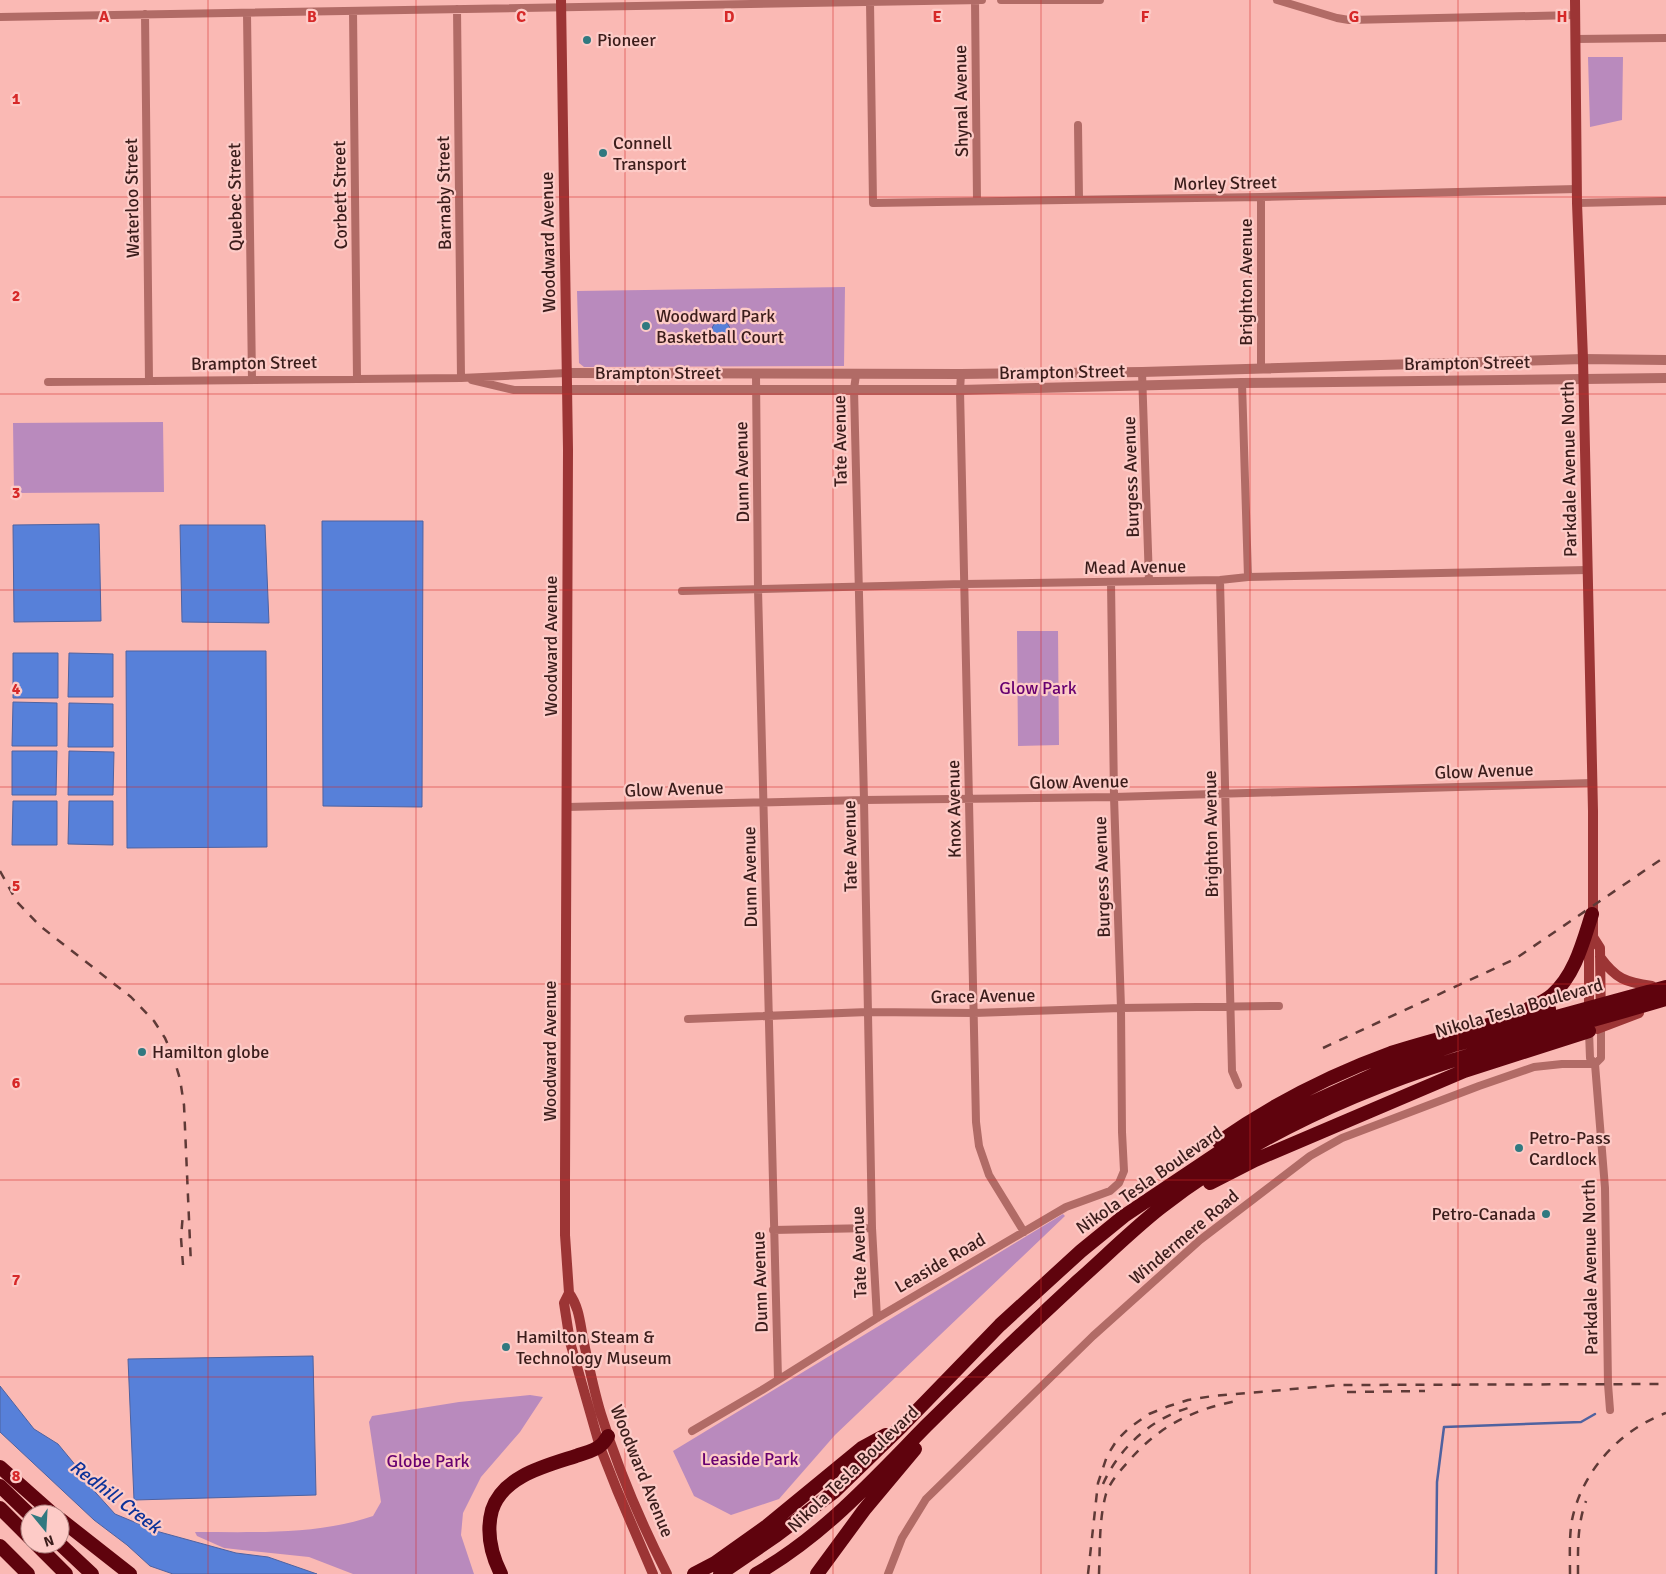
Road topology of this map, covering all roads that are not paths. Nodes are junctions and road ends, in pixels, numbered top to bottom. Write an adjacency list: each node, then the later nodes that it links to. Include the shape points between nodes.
1 (975, 0): 2 (street); 7 (street); 21 (street, Shynal Avenue)
2 (982, 0)
3 (1001, 0): 4 (street)
4 (1100, 0)
5 (1277, 0): 13 (street, via 1349,20)
6 (1575, 0): 13 (main road, Parkdale Avenue North)
7 (870, 2): 8 (street); 21 (street, Morley Street, via 873,203)
8 (561, 3): 9 (street); 28 (main road, Woodward Avenue)
9 (457, 9): 10 (street); 33 (street, Barnaby Street)
10 (353, 11): 12 (street); 32 (street, Corbett Street)
11 (145, 14): 12 (street); 14 (street); 38 (street, Waterloo Street)
12 (247, 14): 36 (street, Quebec Street)
13 (1576, 15): 16 (main road, Parkdale Avenue North)
14 (0, 17)
15 (1666, 38): 16 (street)
16 (1575, 39): 18 (main road, Parkdale Avenue North)
17 (1078, 125): 20 (street)
18 (1577, 189): 19 (street, Morley Street); 23 (main road, Parkdale Avenue North)
19 (1261, 197): 20 (street, Morley Street); 26 (street, Brighton Avenue)
20 (1079, 199): 21 (street, Morley Street)
21 (977, 201)
22 (1666, 201): 23 (street)
23 (1577, 203): 24 (main road, Parkdale Avenue North)
24 (1584, 359): 25 (street, Brampton Street); 26 (street, Brampton Street); 34 (main road, Parkdale Avenue North)
25 (1666, 360)
26 (1262, 367): 27 (street, Brampton Street)
27 (1142, 372): 30 (street, Brampton Street); 40 (street, Burgess Avenue)
28 (567, 373): 31 (street, Brampton Street); 33 (street, Brampton Street); 43 (main road, Woodward Avenue)
29 (856, 374): 30 (street, Brampton Street); 31 (street, Brampton Street); 42 (street, Tate Avenue)
30 (961, 374): 44 (street, Knox Avenue)
31 (756, 375): 41 (street, Dunn Avenue)
32 (357, 378): 33 (street, Brampton Street); 36 (street, Brampton Street)
33 (461, 378): 43 (street, Brampton Street, via 514,390)
34 (1583, 378): 35 (street, Brampton Street); 39 (street, Brampton Street); 45 (main road, Parkdale Avenue North)
35 (1666, 378)
36 (252, 380): 38 (street, Brampton Street)
37 (48, 382): 38 (street, Brampton Street)
38 (149, 382)
39 (1242, 383): 40 (street, Brampton Street); 46 (street)
40 (1143, 387): 44 (street, Brampton Street); 48 (street, Burgess Avenue)
41 (756, 389): 42 (street, Brampton Street); 43 (street, Brampton Street); 52 (street, Dunn Avenue)
42 (854, 389): 44 (street, Brampton Street); 51 (street, Tate Avenue)
43 (567, 390): 60 (main road, Woodward Avenue)
44 (960, 390): 50 (street, Knox Avenue)
45 (1588, 570): 46 (street, Mead Avenue); 54 (main road, Parkdale Avenue North)
46 (1248, 577): 47 (street, Mead Avenue)
47 (1220, 580): 48 (street, Mead Avenue); 55 (street, Brighton Avenue)
48 (1149, 581): 49 (street, Mead Avenue)
49 (1111, 582): 50 (street, Mead Avenue); 56 (street, Burgess Avenue)
50 (964, 584): 51 (street, Mead Avenue); 57 (street, Knox Avenue)
51 (858, 587): 52 (street, Mead Avenue); 58 (street, Tate Avenue)
52 (758, 589): 53 (street, Mead Avenue); 59 (street, Dunn Avenue)
53 (682, 590)
54 (1592, 783): 55 (street, Glow Avenue); 61 (main road, Parkdale Avenue North)
55 (1224, 793): 56 (street, Glow Avenue); 70 (street, Brighton Avenue)
56 (1114, 797): 57 (street, Glow Avenue); 71 (street, Burgess Avenue)
57 (969, 798): 58 (street, Glow Avenue); 73 (street, Knox Avenue)
58 (864, 800): 59 (street, Glow Avenue); 72 (street, Tate Avenue)
59 (763, 802): 60 (street, Glow Avenue); 75 (street, Dunn Avenue)
60 (567, 807): 95 (main road, Woodward Avenue, via 565,1181 569,1292 564,1303 570,1342)
61 (1592, 914): 62 (main road, Parkdale Avenue North); 77 (highway, via 1563,985 1550,997)
62 (1593, 938): 63 (main road, Parkdale Avenue North, via 1600,948); 67 (main road, Parkdale Avenue North, via 1588,949)
63 (1600, 957): 65 (main road, via 1624,981); 67 (main road, Parkdale Avenue North)
64 (1666, 982): 65 (main road)
65 (1661, 987): 67 (main road); 74 (main road); 81 (highway, Nikola Tesla Boulevard, via 1454,1045)
66 (1666, 998): 81 (highway, Nikola Tesla Boulevard, via 1453,1060)
67 (1595, 999): 74 (highway); 77 (highway)
68 (1666, 1003): 78 (main road)
69 (1279, 1006): 70 (street, Grace Avenue)
70 (1230, 1007): 71 (street, Grace Avenue); 82 (street, Brighton Avenue, via 1232,1071)
71 (1121, 1008): 73 (street, Grace Avenue); 83 (street, Burgess Avenue)
72 (868, 1012): 73 (street, Grace Avenue); 75 (street, Grace Avenue); 85 (street, Tate Avenue)
73 (974, 1012): 88 (street, Knox Avenue, via 979,1146 989,1175)
74 (1595, 1014): 78 (main road, Parkdale Avenue North); 79 (highway)
75 (769, 1016): 76 (street, Grace Avenue); 87 (street, Dunn Avenue)
76 (688, 1019)
77 (1503, 1020): 84 (highway, via 1392,1054 1297,1094 1245,1123 1151,1189)
78 (1595, 1029): 79 (highway); 80 (street, Parkdale Avenue North, via 1590,1058); 80 (street, Parkdale Avenue North, via 1601,1058)
79 (1530, 1049): 86 (highway, via 1464,1071 1255,1160 1193,1191)
80 (1595, 1064): 92 (street, Parkdale Avenue North, via 1605,1188); 117 (street, Windermere Road, via 1534,1067 1342,1138 1310,1156 1195,1244 1093,1336 926,1499 902,1538)
81 (1393, 1074): 84 (highway, Nikola Tesla Boulevard, via 1271,1121); 86 (highway, Nikola Tesla Boulevard, via 1240,1154)
82 (1238, 1085)
83 (1124, 1171): 88 (street, Leaside Road, via 1110,1190 1066,1207)
84 (1124, 1216): 93 (highway, Nikola Tesla Boulevard, via 1000,1325)
85 (872, 1228): 87 (street); 89 (street, Tate Avenue)
86 (1135, 1229): 90 (highway, Nikola Tesla Boulevard)
87 (773, 1230): 91 (street, Dunn Avenue)
88 (1024, 1232): 89 (street, Leaside Road)
89 (877, 1318): 91 (street, Leaside Road)
90 (998, 1354): 107 (highway, Nikola Tesla Boulevard, via 836,1516 800,1547); 116 (highway, via 968,1393 864,1510)
91 (778, 1379): 94 (street, Leaside Road)
92 (1610, 1410)
93 (902, 1426): 114 (highway, via 862,1448 767,1526); 115 (highway, Nikola Tesla Boulevard, via 834,1492)
94 (692, 1431)
95 (604, 1442): 106 (main road, Woodward Avenue); 112 (highway, via 532,1472 511,1483 497,1498 489,1535); 113 (main road, Woodward Avenue, via 617,1490)
96 (0, 1466): 98 (highway)
97 (0, 1486): 99 (highway)
98 (42, 1504)
99 (20, 1505)
100 (0, 1508): 102 (highway)
101 (70, 1527): 111 (highway)
102 (20, 1528)
103 (0, 1546): 108 (highway)
104 (70, 1553): 110 (highway)
105 (46, 1554): 109 (highway)
106 (666, 1572)
107 (759, 1573)
108 (28, 1574)
109 (66, 1574)
110 (92, 1574)
111 (130, 1574)
112 (501, 1574)
113 (653, 1574)
114 (694, 1574)
115 (720, 1574)
116 (817, 1574)
117 (888, 1574)

